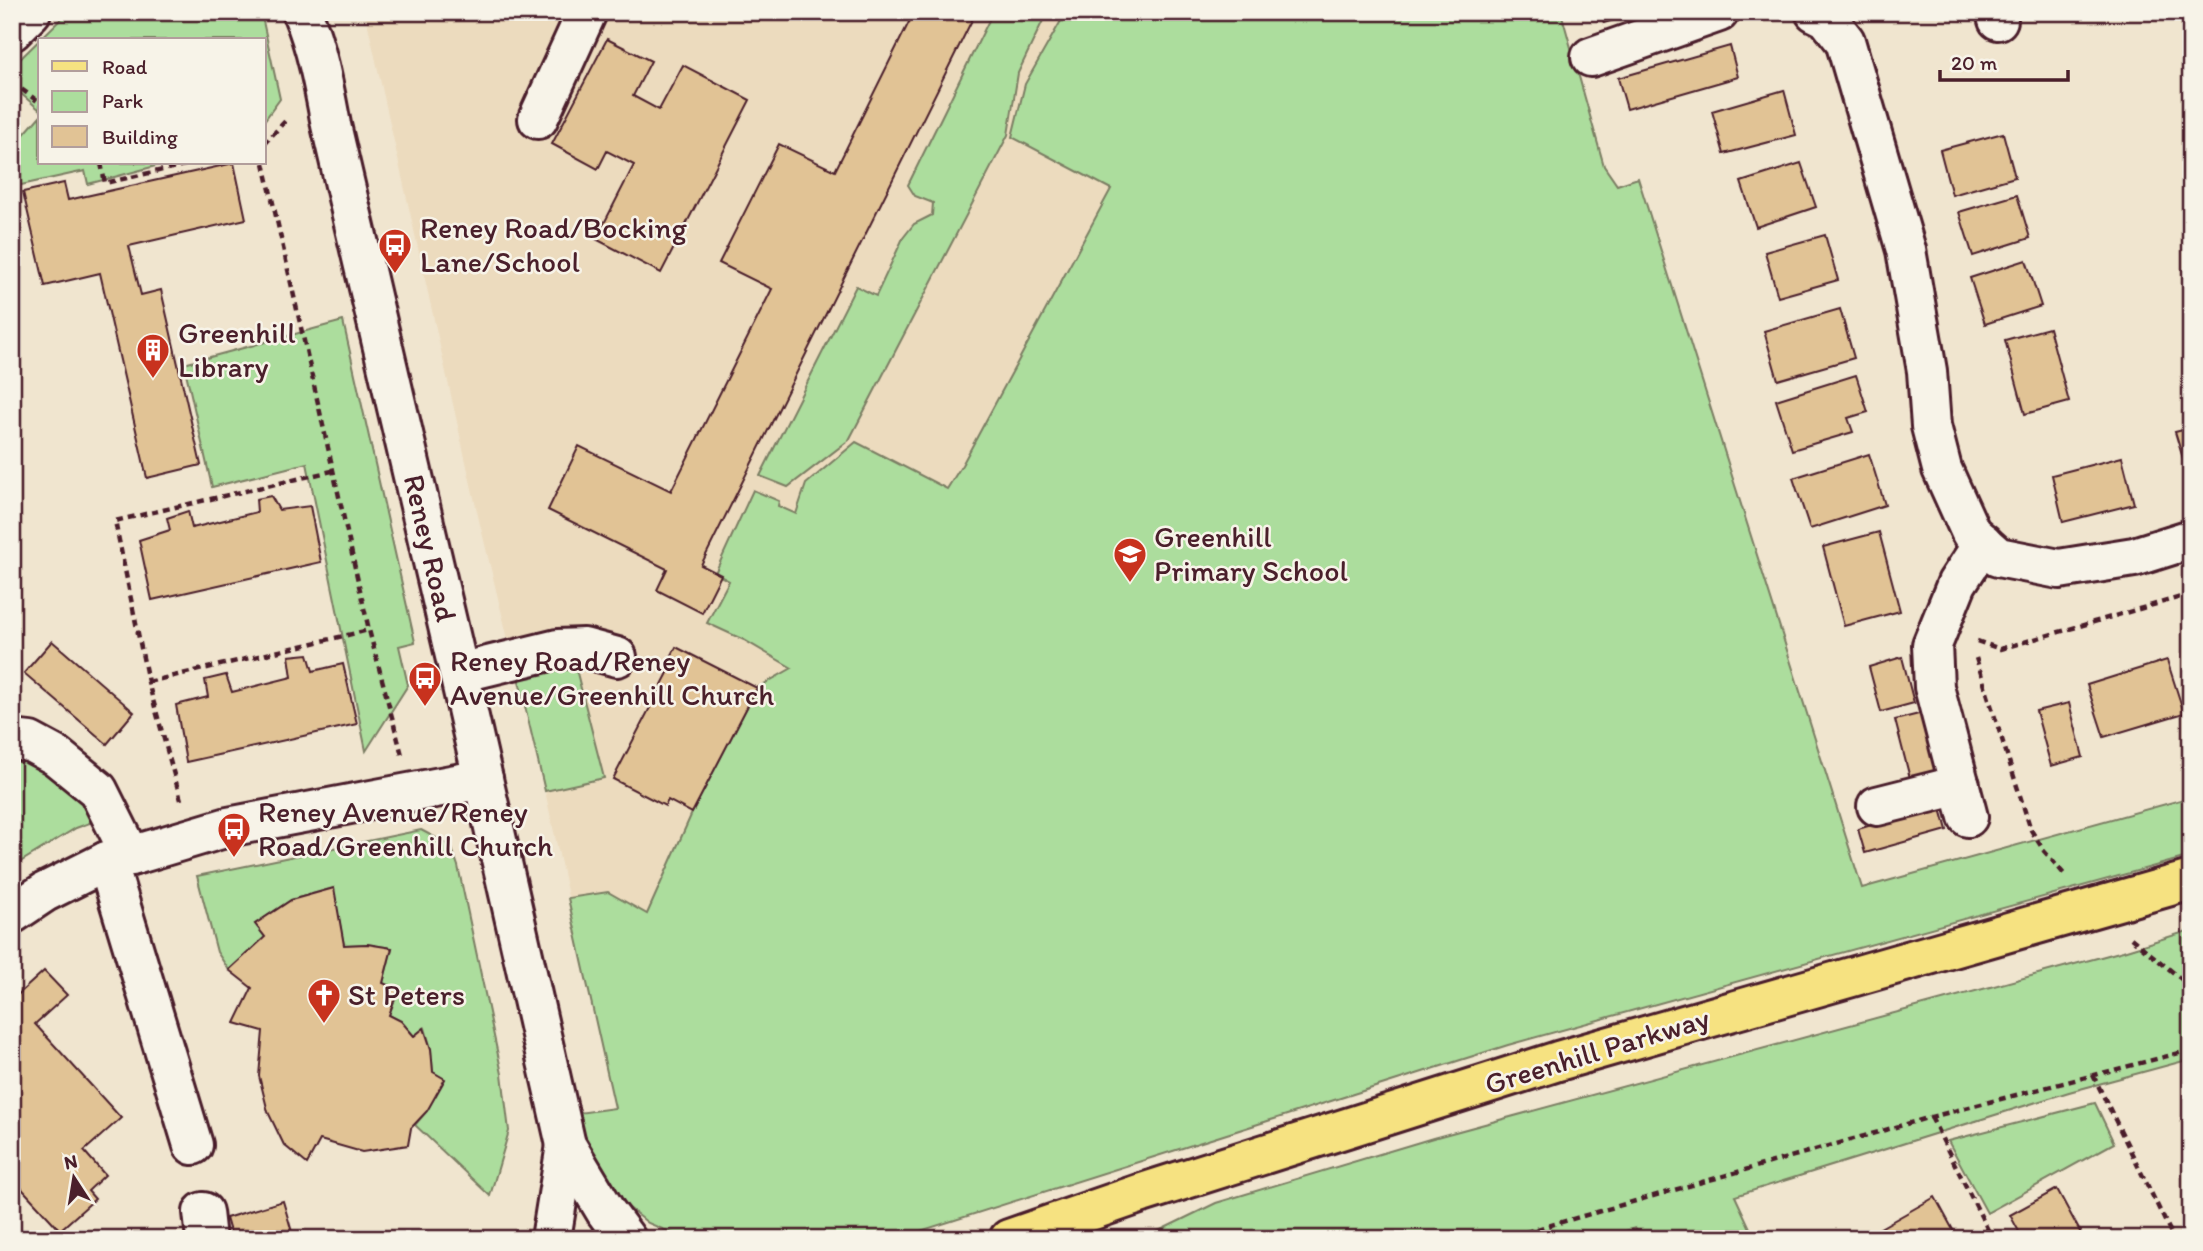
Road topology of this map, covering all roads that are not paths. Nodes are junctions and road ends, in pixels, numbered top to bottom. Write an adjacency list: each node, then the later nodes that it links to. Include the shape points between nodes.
1 (31, 12): 6 (street)
2 (587, 12): 8 (street)
3 (1719, 12): 7 (street)
4 (1815, 12): 10 (street, via 1827,18 1845,41 1906,250 1927,371 1931,426 1942,468 1971,533)
5 (309, 20): 12 (street, Reney Road)
6 (12, 31)
7 (1591, 57)
8 (538, 119)
9 (2191, 539): 10 (street, via 2134,557 2059,569 1998,556)
10 (1983, 543): 15 (street, via 1957,583 1932,645 1934,687 1964,801)
11 (617, 657): 12 (street, via 584,648 558,649)
12 (459, 673): 14 (street, Reney Road)
13 (12, 740): 16 (street, via 30,742 56,756 98,790)
14 (483, 779): 16 (street, via 228,827); 20 (street, Reney Road)
15 (1877, 806)
16 (119, 859): 18 (street, via 45,892); 19 (street)
17 (2191, 880): 23 (main road, Greenhill Parkway, via 1558,1061)
18 (12, 914)
19 (193, 1145)
20 (566, 1145): 21 (street, Reney Road); 22 (street, Reney Road)
21 (551, 1239)
22 (626, 1239)
23 (1009, 1239)

